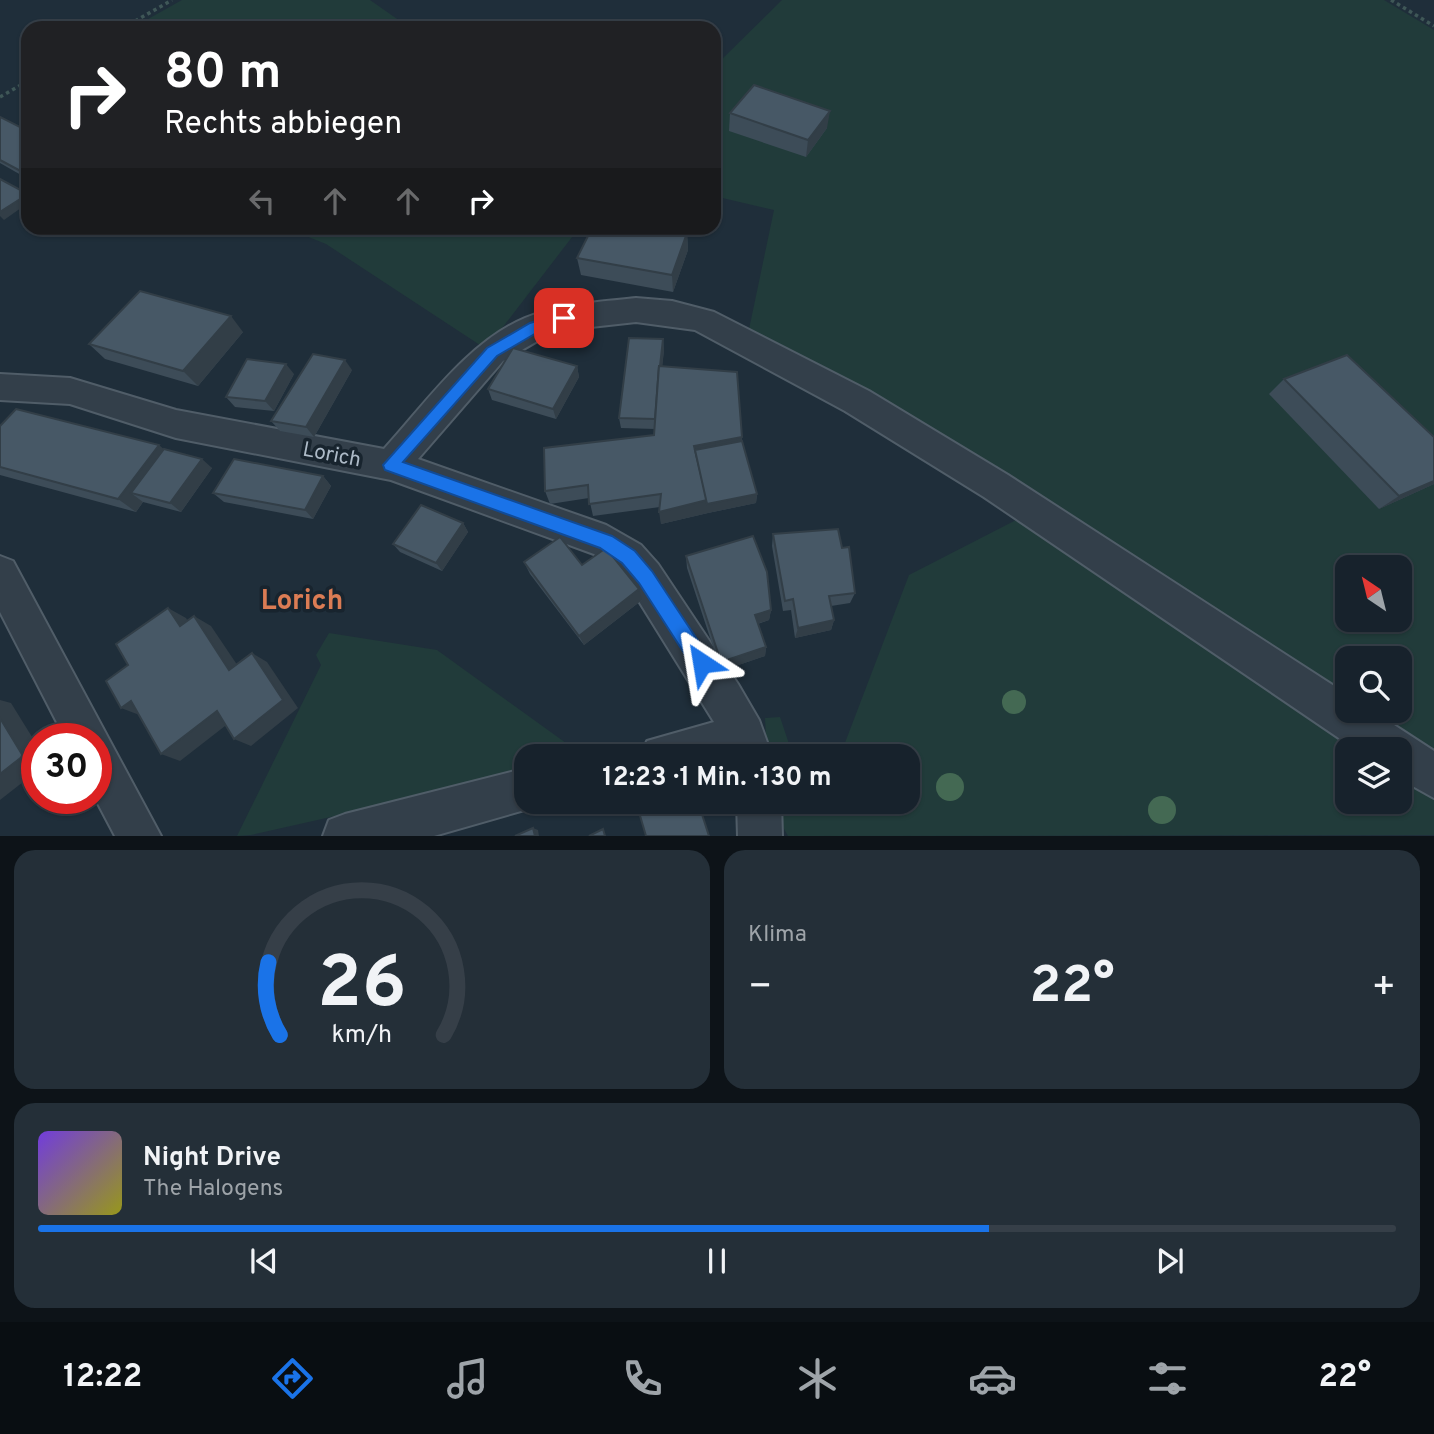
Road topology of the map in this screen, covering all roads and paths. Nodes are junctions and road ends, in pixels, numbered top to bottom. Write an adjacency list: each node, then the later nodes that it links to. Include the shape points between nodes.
1 (173, 0): 3 (path)
2 (1391, 0): 4 (path)
3 (135, 21)
4 (1434, 26)
5 (21, 85): 6 (path)
6 (0, 97)
7 (0, 387): 8 (street, Lorich, via 70,391 176,424)
8 (391, 465): 11 (street, via 492,352 535,327 564,318 636,310 703,320 857,401 996,486); 12 (street, Lorich, via 606,542 628,557 724,698)
9 (0, 574): 10 (street)
10 (79, 723)
11 (1374, 737)
12 (747, 744)
13 (1412, 762): 14 (street)
14 (1434, 776)
15 (112, 785): 18 (street)
16 (514, 793): 19 (street)
17 (759, 814): 20 (street)
18 (139, 835)
19 (345, 835)
20 (760, 835)

